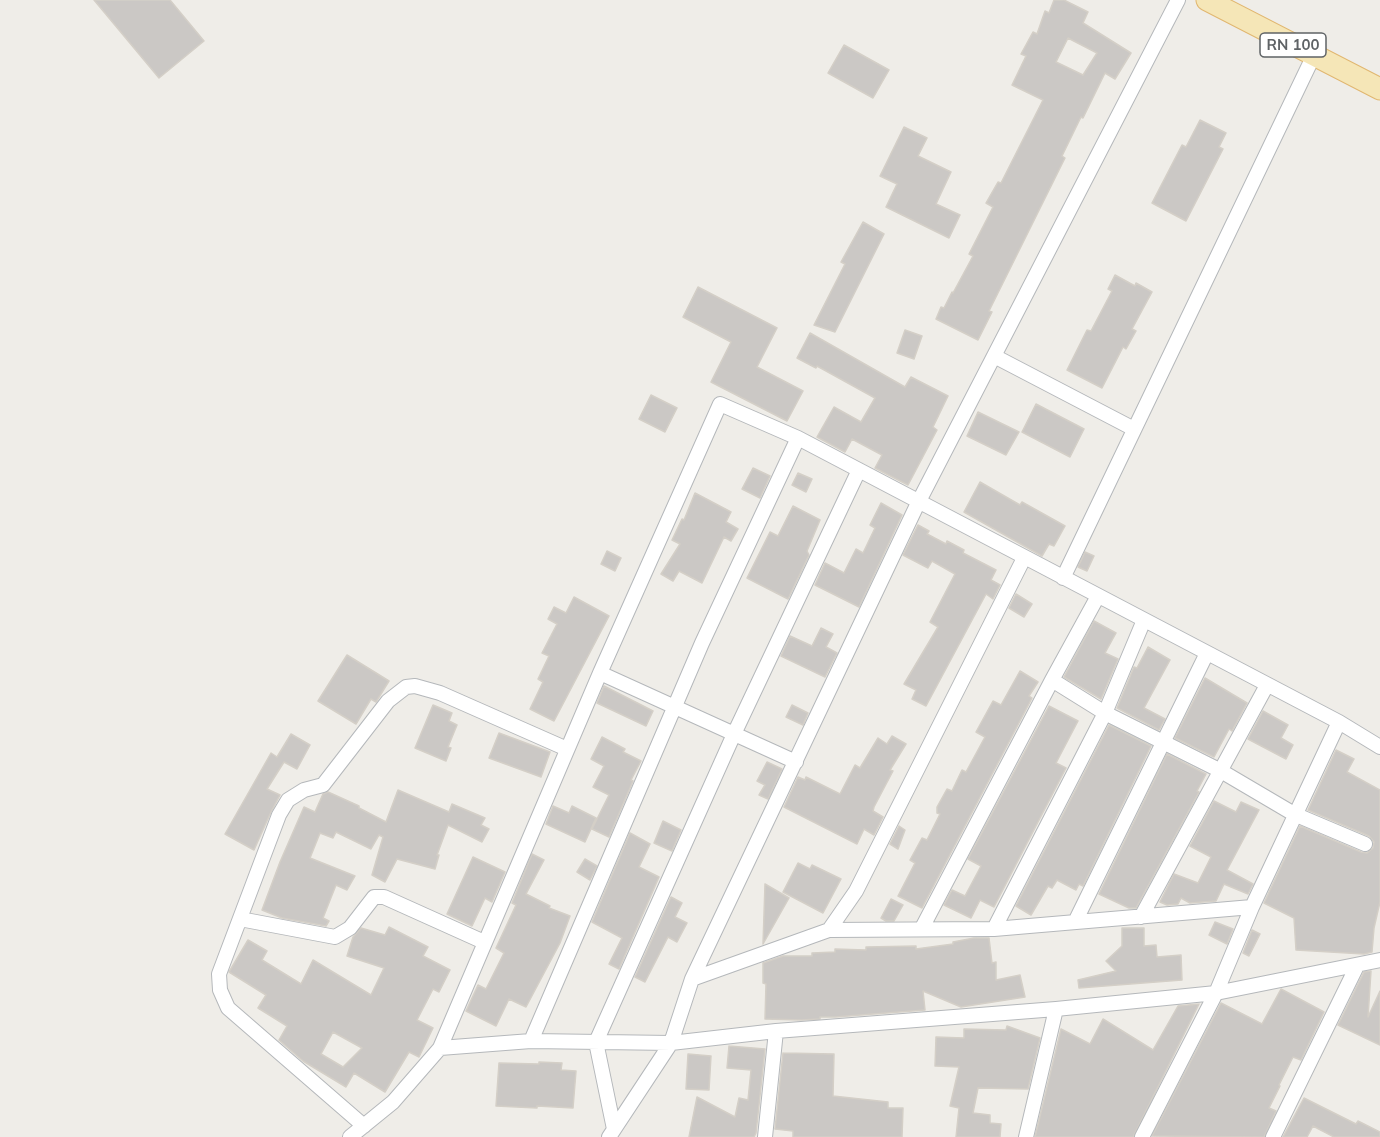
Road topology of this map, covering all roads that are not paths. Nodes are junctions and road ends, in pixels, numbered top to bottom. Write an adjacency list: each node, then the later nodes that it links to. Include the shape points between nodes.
1 (1178, 0): 5 (street)
2 (1207, 0): 3 (main road, RN 100)
3 (1314, 55): 4 (main road, RN 100); 6 (street)
4 (1380, 89)
5 (994, 356): 6 (street); 9 (street)
6 (1134, 429): 11 (street)
7 (798, 438): 8 (street); 15 (street, via 720,404); 18 (street)
8 (859, 470): 9 (street); 21 (street)
9 (918, 503): 10 (street); 25 (street)
10 (1024, 558): 11 (street); 35 (street, via 856,891)
11 (1063, 578): 12 (street)
12 (1098, 596): 13 (street); 16 (street)
13 (1144, 620): 14 (street); 19 (street)
14 (1207, 653): 17 (street); 22 (street)
15 (600, 673): 18 (street); 24 (street)
16 (1052, 680): 19 (street); 33 (street)
17 (1268, 685): 20 (street); 26 (street)
18 (674, 707): 21 (street); 43 (street)
19 (1105, 713): 22 (street); 34 (street)
20 (1339, 722): 23 (street); 27 (street)
21 (734, 734): 25 (street); 44 (street)
22 (1162, 742): 26 (street); 32 (street)
23 (1380, 747)
24 (567, 749): 31 (street, via 440,693 406,687 388,701 323,785 288,800); 36 (street)
25 (796, 762): 39 (street)
26 (1221, 771): 27 (street); 30 (street)
27 (1294, 814): 28 (street); 29 (street)
28 (1365, 844)
29 (1252, 907): 30 (street); 40 (street)
30 (1141, 917): 32 (street)
31 (240, 919): 36 (street, via 335,937 350,928 374,897 384,897); 47 (street, via 219,974 220,990 228,1008)
32 (1075, 922): 34 (street)
33 (921, 928): 34 (street); 35 (street)
34 (994, 929)
35 (829, 930): 39 (street)
36 (484, 942): 46 (street)
37 (1380, 960): 38 (street)
38 (1357, 966): 40 (street); 53 (street)
39 (692, 979): 45 (street)
40 (1216, 993): 41 (street); 52 (street)
41 (1056, 1009): 42 (street); 51 (street)
42 (776, 1031): 45 (street); 50 (street)
43 (531, 1041): 44 (street); 46 (street)
44 (596, 1042): 45 (street); 48 (street)
45 (671, 1043): 48 (street)
46 (440, 1048): 47 (street, via 393,1102)
47 (364, 1126): 49 (street)
48 (611, 1133)
49 (350, 1137)
50 (765, 1137)
51 (1026, 1137)
52 (1142, 1137)
53 (1273, 1137)

